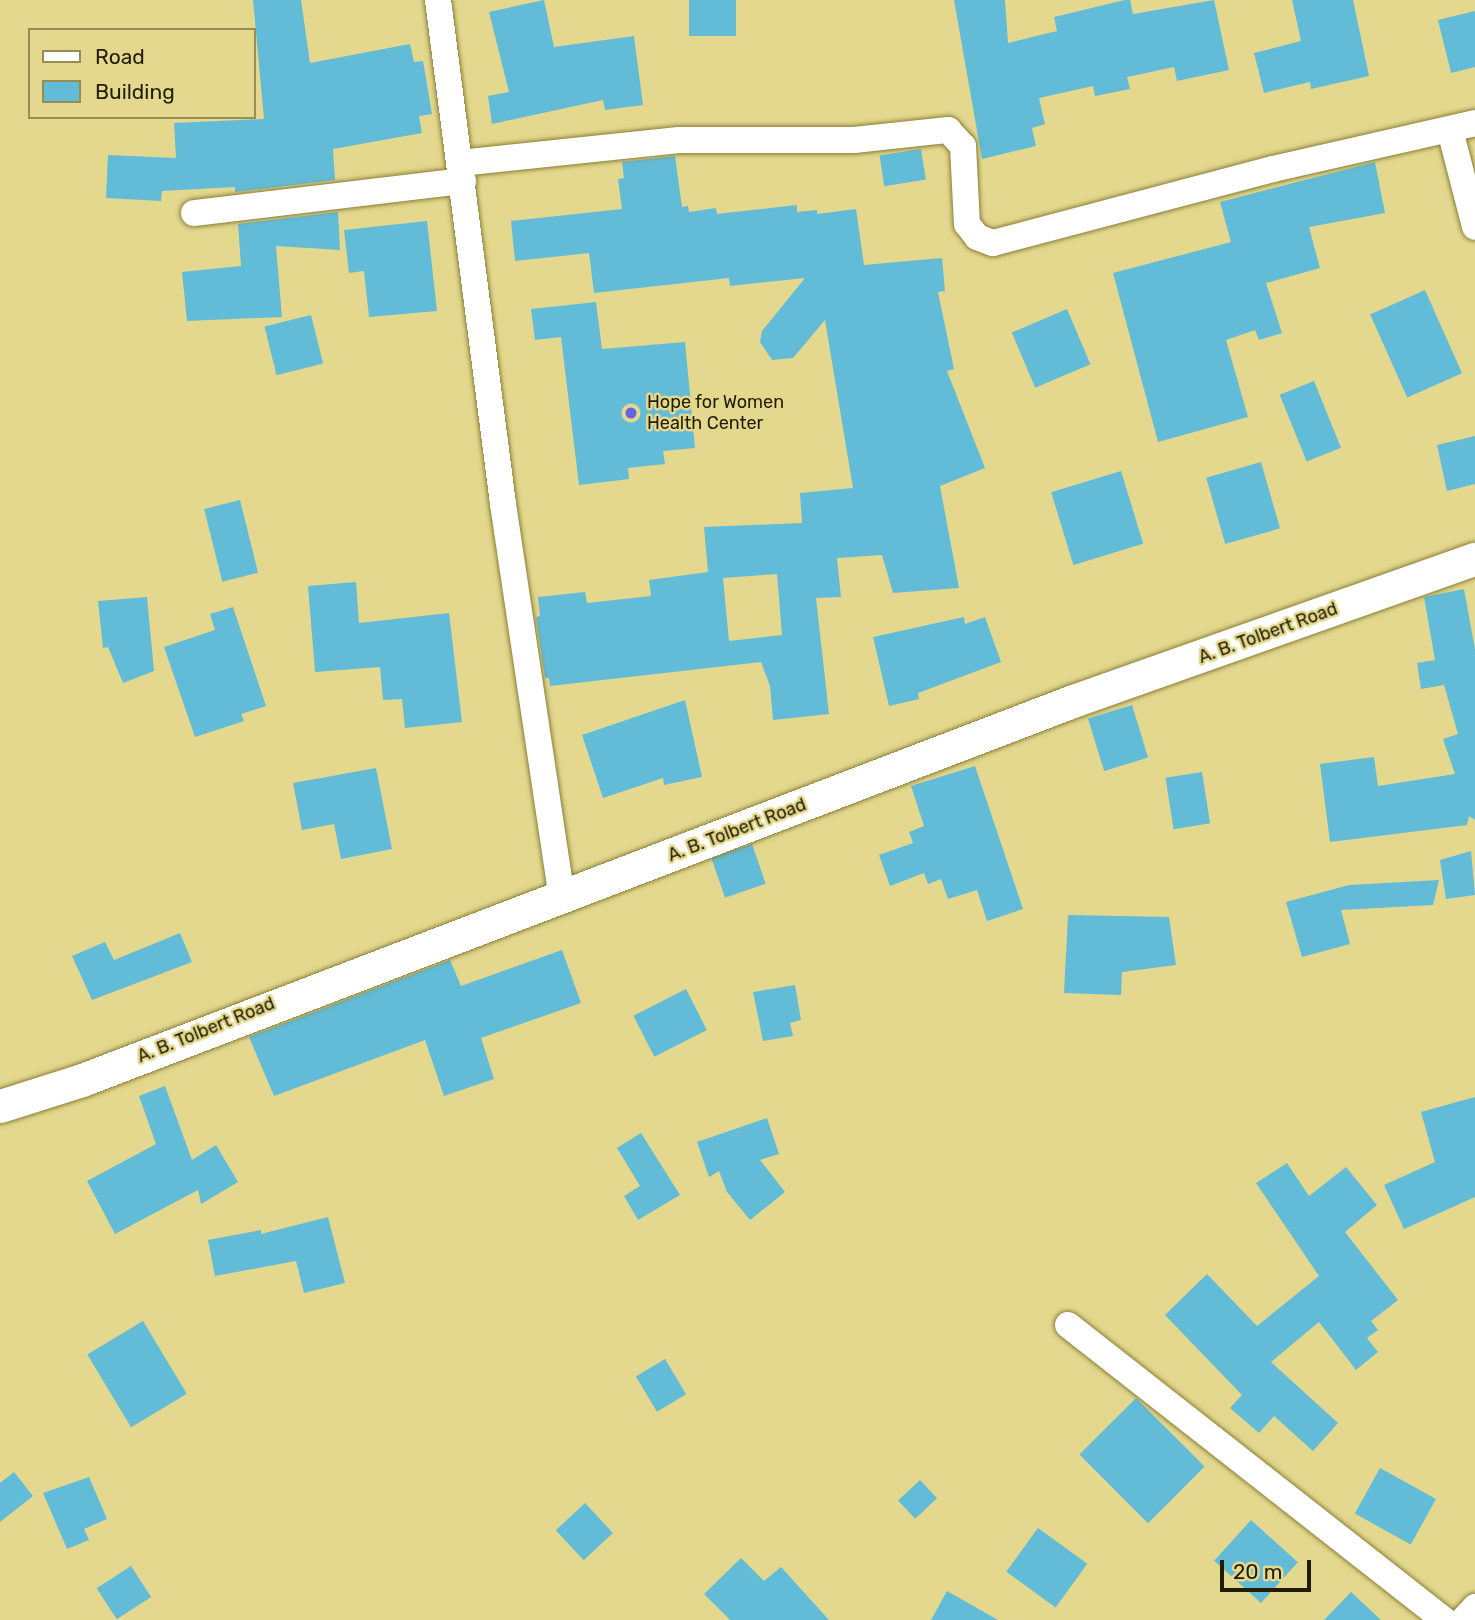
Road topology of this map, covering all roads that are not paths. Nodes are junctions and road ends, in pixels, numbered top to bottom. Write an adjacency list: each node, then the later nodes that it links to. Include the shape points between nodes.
1 (438, 0): 3 (street)
2 (1463, 126): 3 (street, via 1273,169 993,243 978,237 967,224 963,146 948,130 854,140 679,140); 5 (street)
3 (461, 172): 4 (street); 7 (street, via 503,503)
4 (194, 213)
5 (1475, 227)
6 (1475, 559): 7 (street, A. B. Tolbert Road, via 1073,701)
7 (562, 898): 8 (street, A. B. Tolbert Road)
8 (8, 1104)
9 (1068, 1325): 11 (street)
10 (1475, 1607): 12 (street)
11 (1444, 1620)
12 (1463, 1620)

